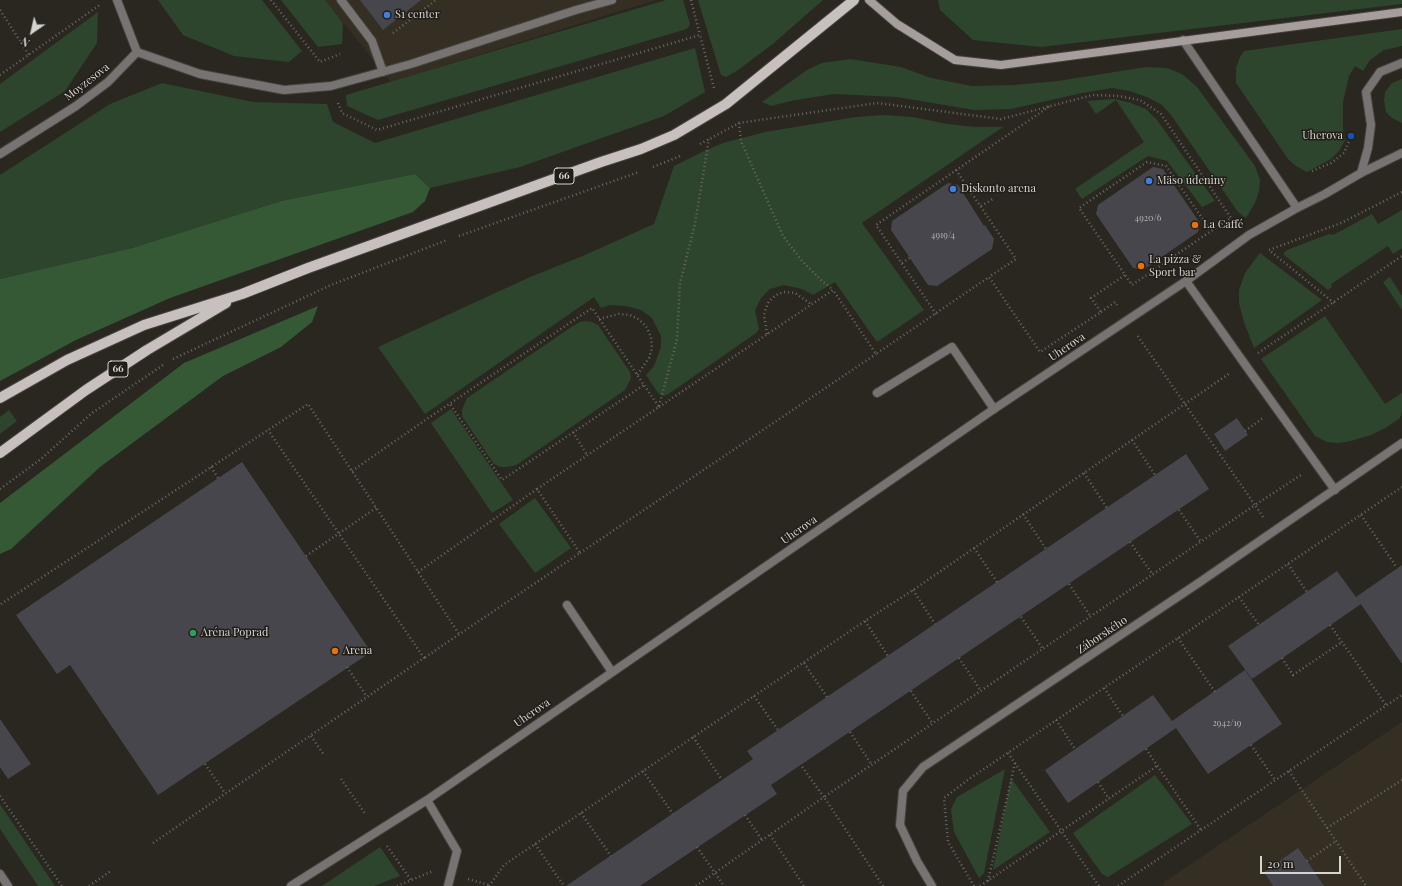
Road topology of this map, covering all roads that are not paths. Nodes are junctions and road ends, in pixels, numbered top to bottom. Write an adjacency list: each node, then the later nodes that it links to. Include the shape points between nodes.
1 (117, 0): 8 (street)
2 (341, 0): 10 (street, via 372,41)
3 (612, 0): 10 (street)
4 (854, 0): 16 (main road, 66, via 726,104 674,135)
5 (869, 0): 7 (street, via 897,24 954,60 1001,65)
6 (1402, 12): 7 (street)
7 (1183, 40): 14 (street)
8 (137, 52): 10 (street, via 200,74 284,90 331,86); 12 (street, Moyzesova, via 108,82 76,106)
9 (1402, 63): 13 (street, via 1380,72 1366,92 1371,125)
10 (383, 72)
11 (1402, 153): 13 (street, Uherova)
12 (0, 154)
13 (1361, 173): 14 (street, Uherova)
14 (1297, 208): 15 (street, Uherova, via 1249,234)
15 (1186, 281): 19 (street, Uherova); 22 (street)
16 (242, 294): 18 (main road, 66, via 144,325 68,360); 21 (main road, 66, via 92,386)
17 (877, 393): 19 (street, via 952,347)
18 (0, 398)
19 (994, 409): 24 (street, Uherova)
20 (1402, 443): 22 (street, Záborského)
21 (0, 453)
22 (1335, 490): 32 (street, Záborského, via 923,767 903,791 900,825)
23 (567, 605): 24 (street)
24 (612, 672): 25 (street, Uherova)
25 (427, 800): 27 (street, Uherova); 31 (street, via 457,852)
26 (0, 874): 28 (street)
27 (302, 880): 29 (street, Uherova); 30 (street, Uherova)
28 (8, 886)
29 (291, 886)
30 (295, 886)
31 (448, 886)
32 (932, 886)

